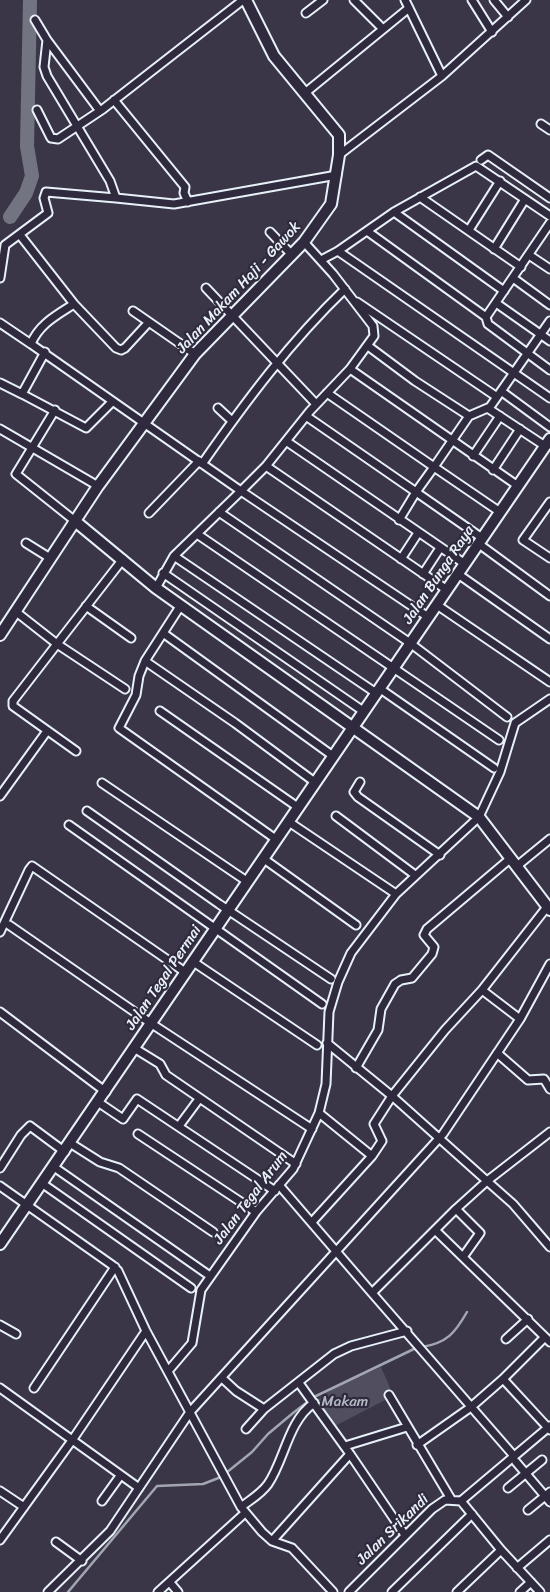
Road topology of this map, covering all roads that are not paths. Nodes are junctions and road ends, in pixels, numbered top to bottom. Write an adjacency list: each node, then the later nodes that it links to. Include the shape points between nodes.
1 (245, 0): 16 (street, Jalan Makam Haji - Gawok, via 274,56); 17 (street)
2 (323, 0): 9 (street)
3 (354, 0): 12 (street)
4 (405, 0): 8 (street)
5 (472, 0): 13 (street)
6 (494, 0): 10 (street)
7 (526, 0): 10 (street)
8 (409, 8): 12 (street); 15 (street)
9 (306, 14)
10 (508, 17): 13 (street)
11 (35, 20): 14 (street)
12 (382, 28): 16 (street)
13 (492, 32): 15 (street)
14 (47, 40): 19 (street); 21 (street, via 44,67 47,76)
15 (442, 76): 23 (street)
16 (305, 93): 23 (street, Jalan Makam Haji - Gawok, via 335,128 340,142)
17 (114, 100): 19 (street); 31 (street, via 184,187)
18 (37, 110): 21 (street, via 52,140)
19 (100, 111): 21 (street)
20 (541, 124): 22 (street)
21 (77, 126): 27 (street, via 110,181)
22 (550, 130)
23 (339, 155): 25 (street, Jalan Makam Haji - Gawok)
24 (481, 160): 29 (street, via 488,155)
25 (337, 175): 31 (street); 40 (street, Jalan Makam Haji - Gawok, via 331,204)
26 (500, 181): 28 (street, via 476,166); 30 (street); 35 (street)
27 (116, 198): 31 (street, via 174,204); 38 (street, via 46,192 44,198 48,213)
28 (420, 198): 32 (street); 35 (street)
29 (550, 198)
30 (525, 199): 33 (street); 39 (street)
31 (188, 202)
32 (394, 212): 36 (street); 50 (street)
33 (550, 216)
34 (549, 227): 43 (street)
35 (468, 230): 39 (street)
36 (367, 231): 41 (street); 57 (street)
37 (270, 232): 42 (street)
38 (20, 235): 46 (street, via 5,245); 53 (street)
39 (494, 249): 44 (street)
40 (313, 251): 41 (street); 42 (street, Jalan Makam Haji - Gawok); 49 (street)
41 (338, 251): 71 (street)
42 (292, 255): 56 (street, Jalan Makam Haji - Gawok)
43 (529, 255): 44 (street); 45 (street)
44 (521, 267): 47 (street)
45 (550, 269)
46 (0, 278)
47 (513, 278): 50 (street); 54 (street)
48 (206, 288): 56 (street)
49 (345, 290): 51 (street); 68 (street, via 318,314)
50 (504, 291): 52 (street)
51 (351, 298): 64 (street, via 375,331); 75 (street)
52 (496, 303): 57 (street); 61 (street)
53 (74, 304): 60 (street, via 121,350); 63 (street, via 44,325 34,335)
54 (550, 305)
55 (133, 311): 60 (street)
56 (232, 316): 66 (street, Jalan Makam Haji - Gawok); 68 (street)
57 (486, 317): 67 (street, via 488,324)
58 (550, 321): 61 (street)
59 (0, 322): 63 (street)
60 (149, 322): 66 (street)
61 (541, 335): 62 (street); 67 (street)
62 (550, 340)
63 (31, 344): 65 (street)
64 (368, 346): 69 (street); 83 (street)
65 (45, 352): 74 (street); 77 (street)
66 (196, 354): 86 (street, Jalan Makam Haji - Gawok)
67 (528, 354): 70 (street); 71 (street)
68 (276, 362): 78 (street); 85 (street)
69 (350, 369): 73 (street); 91 (street)
70 (550, 370)
71 (515, 372): 75 (street); 76 (street)
72 (0, 383): 74 (street)
73 (327, 393): 78 (street); 97 (street)
74 (22, 394): 81 (street)
75 (499, 394): 80 (street); 87 (street)
76 (550, 398)
77 (112, 402): 81 (street, via 87,428); 86 (street)
78 (316, 404): 82 (street)
79 (218, 408): 85 (street)
80 (489, 409): 83 (street); 84 (street)
81 (55, 410): 93 (street)
82 (306, 416): 90 (street); 102 (street)
83 (470, 416): 91 (street)
84 (500, 416): 89 (street); 94 (street)
85 (232, 421): 95 (street)
86 (144, 422): 95 (street); 99 (street, Jalan Makam Haji - Gawok)
87 (550, 427)
88 (0, 429): 93 (street)
89 (520, 429): 92 (street); 98 (street)
90 (286, 441): 96 (street); 107 (street)
91 (452, 442): 94 (street); 97 (street)
92 (548, 443): 100 (street, Jalan Bunga Raya)
93 (32, 446): 99 (street); 108 (street, via 16,474)
94 (473, 456): 98 (street)
95 (201, 462): 101 (street); 106 (street)
96 (266, 466): 101 (street); 118 (street)
97 (434, 467): 102 (street); 105 (street)
98 (493, 470): 100 (street)
99 (98, 486): 108 (street, Jalan Makam Haji - Gawok)
100 (518, 486): 105 (street, Jalan Bunga Raya)
101 (241, 491): 104 (street); 130 (street)
102 (416, 492): 107 (street); 111 (street)
103 (550, 502): 116 (street, via 524,540)
104 (219, 512): 110 (street); 135 (street)
105 (500, 512): 111 (street, Jalan Bunga Raya)
106 (149, 513)
107 (399, 520): 109 (street)
108 (75, 521): 115 (street, Jalan Makam Haji - Gawok); 117 (street)
109 (418, 533): 113 (street); 118 (street)
110 (196, 534): 114 (street); 138 (street)
111 (481, 541): 119 (street, Jalan Bunga Raya); 125 (street)
112 (26, 543): 115 (street)
113 (440, 548): 119 (street); 121 (street)
114 (174, 556): 120 (street); 141 (street)
115 (50, 558): 129 (street, Jalan Makam Haji - Gawok)
116 (550, 558)
117 (122, 559): 123 (street); 128 (street)
118 (401, 559): 121 (street)
119 (465, 564): 122 (street, Jalan Bunga Raya)
120 (163, 572): 123 (street); 143 (street)
121 (423, 574): 124 (street)
122 (458, 574): 124 (street, Jalan Bunga Raya); 134 (street)
123 (156, 588): 126 (street)
124 (447, 590): 127 (street, Jalan Bunga Raya)
125 (550, 596)
126 (181, 605): 131 (street); 146 (street)
127 (437, 605): 130 (street, Jalan Bunga Raya); 139 (street)
128 (86, 606): 133 (street); 136 (street)
129 (15, 611): 132 (street, Jalan Makam Haji - Gawok); 136 (street)
130 (428, 617): 135 (street, Jalan Bunga Raya)
131 (163, 633): 137 (street); 150 (street)
132 (0, 635)
133 (131, 638)
134 (550, 639)
135 (410, 643): 138 (street, Jalan Bunga Raya); 145 (street)
136 (57, 644): 140 (street); 147 (street, via 12,704)
137 (145, 661): 154 (street, via 235,722); 163 (street, via 136,695 119,725 121,730)
138 (394, 666): 141 (street, Jalan Bunga Raya); 148 (street)
139 (550, 682)
140 (125, 689)
141 (378, 691): 143 (street, Jalan Bunga Raya); 151 (street)
142 (550, 699): 159 (street, via 515,723 500,772)
143 (363, 711): 146 (street, Jalan Bunga Raya)
144 (160, 712): 156 (street)
145 (507, 717)
146 (351, 727): 150 (street, Jalan Tegal Permai); 159 (street)
147 (47, 731): 149 (street); 155 (street)
148 (499, 740)
149 (76, 751)
150 (333, 756): 154 (street, Jalan Tegal Permai)
151 (494, 768)
152 (360, 782): 164 (street, via 354,792 358,798)
153 (102, 783): 168 (street)
154 (316, 783): 156 (street, Jalan Tegal Permai)
155 (0, 796)
156 (299, 808): 160 (street, Jalan Tegal Permai)
157 (87, 810): 171 (street)
158 (336, 816): 167 (street)
159 (479, 817): 164 (street, Jalan Tegal Arum); 166 (street)
160 (289, 822): 163 (street, Jalan Tegal Permai); 169 (street)
161 (69, 825): 174 (street)
162 (550, 839): 166 (street)
163 (277, 840): 165 (street, Jalan Tegal Permai)
164 (440, 855): 167 (street, Jalan Tegal Arum)
165 (264, 859): 168 (street, Jalan Tegal Permai); 173 (street)
166 (514, 862): 170 (street); 189 (street, via 427,929 424,935 434,947 432,954 412,978 395,984 381,1009 378,1030)
167 (415, 875): 169 (street, Jalan Tegal Arum)
168 (248, 882): 171 (street, Jalan Tegal Permai)
169 (396, 894): 185 (street, Jalan Tegal Arum, via 345,965 329,1012)
170 (549, 909): 180 (street)
171 (229, 910): 174 (street, Jalan Tegal Permai); 179 (street)
172 (9, 925): 184 (street)
173 (356, 925)
174 (216, 929): 176 (street, Jalan Tegal Permai); 181 (street)
175 (0, 932): 178 (street, via 32,866)
176 (192, 961): 178 (street, Jalan Tegal Permai); 186 (street)
177 (550, 964): 183 (street)
178 (185, 972): 184 (street, Jalan Tegal Permai)
179 (331, 978)
180 (482, 990): 183 (street); 192 (street)
181 (322, 1004)
182 (0, 1012): 191 (street)
183 (520, 1019): 188 (street)
184 (152, 1024): 187 (street, Jalan Tegal Permai); 197 (street)
185 (327, 1043): 189 (street); 195 (street, Jalan Tegal Arum, via 326,1084)
186 (317, 1045)
187 (134, 1048): 191 (street, Jalan Tegal Permai); 193 (street, via 160,1064 164,1074)
188 (497, 1053): 190 (street, via 528,1080 544,1079); 200 (street)
189 (356, 1068): 192 (street)
190 (550, 1090)
191 (106, 1092): 194 (street, Jalan Tegal Permai)
192 (392, 1096): 200 (street); 202 (street, via 374,1124 382,1141)
193 (200, 1098): 196 (street); 203 (street)
194 (98, 1102): 196 (street, via 123,1119 137,1099); 201 (street, Jalan Tegal Permai)
195 (319, 1113): 197 (street, Jalan Tegal Arum); 202 (street)
196 (179, 1126): 209 (street)
197 (312, 1129): 203 (street, Jalan Tegal Arum)
198 (550, 1132): 206 (street)
199 (138, 1134): 212 (street)
200 (440, 1138): 206 (street); 218 (street)
201 (68, 1147): 204 (street, via 30,1126); 205 (street, Jalan Tegal Permai); 215 (street, via 119,1168)
202 (372, 1156): 213 (street)
203 (296, 1164): 209 (street, Jalan Tegal Arum)
204 (0, 1168)
205 (54, 1168): 207 (street, Jalan Tegal Permai); 221 (street)
206 (487, 1181): 211 (street); 217 (street, via 513,1204)
207 (42, 1184): 210 (street, Jalan Tegal Permai); 222 (street)
208 (0, 1186): 210 (street)
209 (277, 1188): 212 (street, Jalan Tegal Arum); 213 (street)
210 (28, 1207): 216 (street, Jalan Tegal Permai); 220 (street)
211 (456, 1209): 214 (street); 219 (street, via 480,1233)
212 (256, 1212): 221 (street, Jalan Tegal Arum)
213 (312, 1222): 218 (street)
214 (435, 1230): 219 (street); 223 (street)
215 (213, 1232)
216 (0, 1244)
217 (550, 1247)
218 (336, 1253): 223 (street); 232 (street)
219 (463, 1257): 224 (street)
220 (115, 1267): 226 (street); 236 (street)
221 (210, 1276): 231 (street, Jalan Tegal Arum, via 200,1293 192,1343)
222 (191, 1288)
223 (372, 1293): 227 (street)
224 (528, 1319): 229 (street); 230 (street)
225 (0, 1325): 228 (street)
226 (146, 1331): 231 (street); 245 (street)
227 (407, 1331): 234 (street, via 340,1351); 239 (street)
228 (16, 1334)
229 (506, 1339)
230 (547, 1340): 233 (street)
231 (169, 1370): 241 (street)
232 (222, 1378): 240 (street); 241 (street)
233 (503, 1379): 239 (street); 243 (street)
234 (299, 1383): 238 (street); 240 (street)
235 (0, 1388): 245 (street)
236 (34, 1388)
237 (388, 1395): 242 (street)
238 (313, 1400): 247 (street); 261 (street, via 287,1442 268,1483)
239 (471, 1407): 246 (street); 249 (street)
240 (264, 1409): 244 (street)
241 (190, 1412): 253 (street); 261 (street)
242 (407, 1427): 246 (street); 247 (street)
243 (549, 1428): 249 (street)
244 (246, 1429)
245 (73, 1440): 252 (street); 260 (street)
246 (417, 1444): 257 (street)
247 (345, 1446): 248 (street)
248 (350, 1454): 264 (street); 266 (street)
249 (515, 1459): 251 (street); 259 (street)
250 (542, 1460): 251 (street)
251 (526, 1473): 254 (street); 256 (street)
252 (120, 1476): 253 (street); 258 (street)
253 (139, 1488): 270 (street, via 110,1532)
254 (508, 1488)
255 (0, 1491): 260 (street)
256 (548, 1497): 262 (street)
257 (451, 1498): 259 (street, Jalan Srikandi); 264 (street, Jalan Srikandi, via 440,1502)
258 (102, 1501)
259 (461, 1501): 263 (street)
260 (24, 1507): 265 (street)
261 (243, 1510): 266 (street); 275 (street)
262 (528, 1510)
263 (472, 1514): 269 (street); 279 (street)
264 (406, 1535): 278 (street, Jalan Srikandi)
265 (0, 1540)
266 (272, 1540): 277 (street, via 292,1548)
267 (56, 1542): 270 (street)
268 (549, 1544): 271 (street)
269 (501, 1550): 271 (street); 280 (street)
270 (82, 1561): 274 (street)
271 (517, 1568): 272 (street)
272 (531, 1582): 281 (street); 282 (street)
273 (172, 1585): 276 (street)
274 (48, 1592)
275 (158, 1592)
276 (178, 1592)
277 (333, 1592)
278 (349, 1592)
279 (392, 1592)
280 (457, 1592)
281 (520, 1592)
282 (540, 1592)

